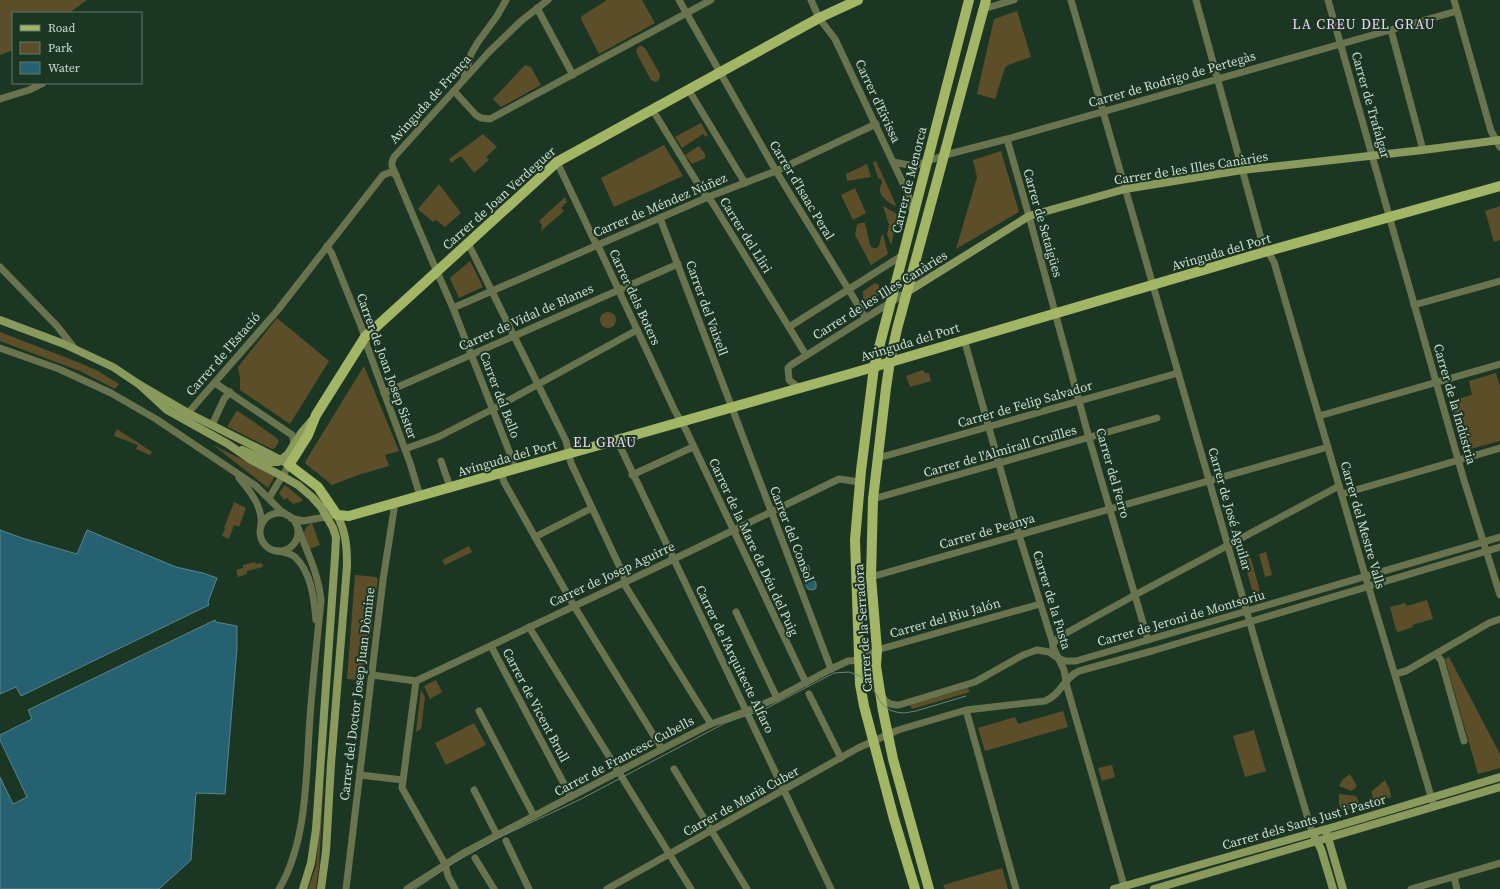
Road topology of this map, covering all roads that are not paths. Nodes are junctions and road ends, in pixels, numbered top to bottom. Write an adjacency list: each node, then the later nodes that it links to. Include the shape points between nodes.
1 (506, 0): 23 (street, via 471,54)
2 (548, 0): 14 (street, Avinguda de França)
3 (679, 0): 16 (street, Carrer d'Isaac Peral)
4 (710, 0): 16 (street)
5 (810, 0): 17 (street, Carrer d'Eivissa)
6 (858, 0): 17 (main road, Carrer de Joan Verdeguer)
7 (969, 0): 38 (main road, Carrer de Menorca)
8 (1014, 0): 13 (street)
9 (1071, 0): 29 (street, Carrer de José Aguilar)
10 (1196, 0): 22 (street, Carrer del Mestre Valls)
11 (1328, 0): 19 (street, Carrer de Trafalgar)
12 (1454, 0): 15 (street)
13 (985, 5): 34 (main road, Carrer de Menorca)
14 (536, 8): 21 (street); 23 (street, Avinguda de França, via 505,36)
15 (1457, 11): 18 (street, Carrer de Rodrigo de Pertegàs); 32 (street, via 1492,131)
16 (686, 13): 20 (street, Carrer d'Isaac Peral); 21 (street)
17 (819, 18): 20 (main road, Carrer de Joan Verdeguer); 30 (street, Carrer d'Eivissa, via 835,38)
18 (1391, 30): 19 (street, Carrer de Rodrigo de Pertegàs); 33 (street)
19 (1341, 44): 22 (street, Carrer de Rodrigo de Pertegàs); 35 (street, Carrer de Trafalgar)
20 (719, 72): 25 (main road, Carrer de Joan Verdeguer); 40 (street, Carrer d'Isaac Peral)
21 (573, 75): 26 (street, via 490,119 476,116)
22 (1218, 78): 29 (street, Carrer de Rodrigo de Pertegàs); 39 (street, Carrer del Mestre Valls)
23 (464, 80): 26 (street, Avinguda de França)
24 (41, 84): 27 (street)
25 (688, 89): 28 (main road, Carrer de Joan Verdeguer); 42 (street)
26 (454, 91): 41 (street, Avinguda de França, via 394,157 392,166)
27 (0, 99)
28 (652, 109): 36 (main road, Carrer de Joan Verdeguer); 45 (street, Carrer del Lliri, via 702,192)
29 (1103, 112): 31 (street, Carrer de Rodrigo de Pertegàs); 44 (street, Carrer de José Aguilar)
30 (876, 124): 37 (street, Carrer d'Eivissa); 40 (street, Carrer de Méndez Núñez)
31 (1007, 139): 34 (street, Carrer de Rodrigo de Pertegàs); 46 (street, Carrer de Setaigües)
32 (1499, 143): 33 (street, Carrer de les Illes Canàries)
33 (1423, 150): 35 (street, Carrer de les Illes Canàries)
34 (945, 155): 38 (street, Carrer de Rodrigo de Pertegàs); 63 (main road, Carrer de Menorca)
35 (1373, 156): 39 (street, Carrer de les Illes Canàries); 48 (street, Carrer de Trafalgar)
36 (557, 162): 50 (main road, Carrer de Joan Verdeguer); 51 (street, Carrer dels Boters)
37 (893, 162): 38 (street, Carrer de Rodrigo de Pertegàs, via 914,166); 47 (street, Carrer d'Eivissa, via 908,194)
38 (928, 162): 47 (main road, Carrer de Menorca)
39 (1242, 170): 44 (street, Carrer de les Illes Canàries); 53 (street, Carrer del Mestre Valls, via 1262,242)
40 (776, 171): 42 (street, Carrer de Méndez Núñez); 60 (street, Carrer d'Isaac Peral)
41 (396, 176): 52 (street, via 390,172 383,175); 57 (street, Carrer del Bello)
42 (745, 183): 45 (street, Carrer de Méndez Núñez)
43 (1500, 186): 48 (main road, Avinguda del Port)
44 (1125, 189): 46 (street, Carrer de les Illes Canàries); 59 (street, Carrer de José Aguilar)
45 (708, 197): 49 (street, Carrer de Méndez Núñez); 70 (street, Carrer del Lliri)
46 (1029, 216): 63 (street, Carrer de les Illes Canàries); 67 (street, Carrer de Setaigües)
47 (914, 217): 54 (main road, Carrer de Menorca)
48 (1389, 217): 53 (main road, Avinguda del Port); 65 (street, Carrer de la Indústria)
49 (660, 218): 51 (street, Carrer de Méndez Núñez); 55 (street, Carrer del Vaixell)
50 (468, 243): 57 (main road, Carrer de Joan Verdeguer); 62 (street)
51 (597, 245): 61 (street, Carrer dels Boters); 62 (street, Carrer de Méndez Núñez)
52 (326, 246): 73 (street, Carrer de Joan Josep Sister, via 332,254); 83 (street, Carrer de l'Estació, via 277,311)
53 (1268, 251): 59 (main road, Avinguda del Port); 95 (street, Carrer del Mestre Valls, via 1274,262)
54 (903, 256): 60 (street); 64 (main road, Carrer de Menorca)
55 (678, 264): 61 (street, Carrer de Vidal de Blanes); 91 (street, Carrer del Vaixell)
56 (0, 267): 76 (street, via 57,326)
57 (437, 271): 66 (street, Carrer del Bello); 73 (main road, Carrer de Joan Verdeguer)
58 (1500, 281): 65 (street)
59 (1153, 285): 67 (main road, Avinguda del Port); 82 (street, Carrer de José Aguilar)
60 (848, 289): 68 (street, Carrer d'Isaac Peral); 70 (street)
61 (618, 290): 71 (street, Carrer dels Boters); 72 (street, Carrer de Vidal de Blanes)
62 (493, 291): 66 (street, Carrer de Méndez Núñez); 72 (street)
63 (907, 292): 64 (street, Carrer de les Illes Canàries); 79 (main road, Carrer de Menorca)
64 (890, 303): 68 (street, Carrer de les Illes Canàries); 81 (main road, Carrer de Menorca)
65 (1414, 305): 84 (street, Carrer de la Indústria)
66 (453, 308): 77 (street, Carrer del Bello)
67 (1055, 313): 74 (main road, Avinguda del Port); 90 (street, Carrer del Ferro)
68 (866, 318): 78 (street, Carrer de les Illes Canàries)
69 (0, 320): 76 (street)
70 (789, 327): 78 (street, Carrer del Lliri)
71 (637, 330): 85 (street); 97 (street, Carrer dels Boters)
72 (514, 335): 77 (street, Carrer de Vidal de Blanes); 85 (street)
73 (365, 337): 89 (street, Carrer de Joan Josep Sister); 94 (main road, Carrer de Joan Verdeguer)
74 (964, 339): 79 (main road, Avinguda del Port); 99 (street, Carrer de la Fusta)
75 (0, 348): 114 (street, via 59,369 111,393 156,419)
76 (75, 349): 86 (street, via 113,367)
77 (471, 355): 89 (street, Carrer de Vidal de Blanes); 92 (street, Carrer del Bello)
78 (806, 355): 87 (street, Carrer de les Illes Canàries, via 788,368 789,380)
79 (890, 361): 81 (main road, Avinguda del Port); 109 (main road, Carrer de la Serradora)
80 (1500, 364): 84 (street)
81 (874, 367): 87 (main road, Avinguda del Port); 120 (main road, Carrer de la Serradora)
82 (1178, 373): 90 (street, Carrer de Felip Salvador); 119 (street, Carrer de José Aguilar)
83 (215, 383): 88 (street); 93 (street, Carrer de l'Estació)
84 (1436, 383): 95 (street); 110 (street, Carrer de la Indústria)
85 (538, 384): 92 (street); 108 (street, via 566,441)
86 (140, 385): 93 (street); 102 (street, via 167,410)
87 (799, 388): 91 (main road, Avinguda del Port)
88 (230, 392): 98 (street); 103 (street, via 292,435)
89 (384, 393): 107 (street, Carrer de Joan Josep Sister)
90 (1080, 400): 99 (street, Carrer de Felip Salvador); 100 (street, Carrer del Ferro)
91 (731, 407): 97 (main road, Avinguda del Port); 130 (street, Carrer del Consol)
92 (493, 409): 107 (street, via 438,437); 115 (street, Carrer del Bello)
93 (188, 413): 98 (street)
94 (316, 415): 103 (street); 112 (main road, Carrer de Joan Verdeguer, via 308,434)
95 (1319, 416): 105 (street, Carrer del Mestre Valls)
96 (1157, 418): 100 (street, Carrer de l'Almirall Cruïlles)
97 (681, 421): 101 (main road, Avinguda del Port); 104 (street, Carrer de la Mare de Déu del Puig)
98 (212, 425): 112 (street)
99 (989, 428): 109 (street, Carrer de Felip Salvador); 113 (street, Carrer de la Fusta)
100 (1090, 438): 113 (street, Carrer de l'Almirall Cruïlles); 129 (street, Carrer del Ferro)
101 (617, 440): 108 (main road, Avinguda del Port); 117 (street, Carrer de l'Arquitecte Alfaro)
102 (228, 444): 112 (street, via 271,462); 118 (street, Carrer del Doctor Josep Juan Dòmine, via 251,460)
103 (294, 445): 112 (street)
104 (693, 447): 117 (street); 136 (street, Carrer de la Mare de Déu del Puig)
105 (1328, 447): 119 (street, Carrer de Peanya); 121 (street, Carrer del Mestre Valls)
106 (1500, 448): 110 (street)
107 (405, 449): 124 (street, Carrer de Joan Josep Sister)
108 (568, 453): 115 (main road, Avinguda del Port); 128 (street)
109 (878, 458): 126 (main road, Carrer de la Serradora)
110 (1458, 460): 123 (street); 141 (street, Carrer de la Indústria)
111 (441, 461): 122 (street)
112 (285, 463): 118 (street); 133 (main road, via 318,488)
113 (1000, 463): 126 (street, Carrer de l'Almirall Cruïlles); 138 (street, Carrer de la Fusta)
114 (229, 468): 125 (street); 135 (street, via 246,486 258,506)
115 (516, 469): 116 (main road, Avinguda del Port)
116 (501, 473): 122 (main road, Avinguda del Port); 139 (street)
117 (632, 475): 146 (street, Carrer de l'Arquitecte Alfaro)
118 (282, 476): 125 (street); 132 (street, Carrer del Doctor Josep Juan Dòmine, via 312,497)
119 (1209, 480): 129 (street, Carrer de Peanya); 142 (street, Carrer de José Aguilar)
120 (860, 482): 130 (street, Carrer de Josep Aguirre, via 839,479); 167 (main road, Carrer de la Serradora, via 855,540)
121 (1339, 486): 123 (street, Carrer del Mestre Valls); 142 (street)
122 (450, 487): 124 (main road, Avinguda del Port)
123 (1342, 494): 147 (street, Carrer del Mestre Valls)
124 (420, 496): 127 (main road, Avinguda del Port)
125 (269, 498): 131 (street)
126 (873, 499): 148 (main road, Carrer de la Serradora)
127 (395, 503): 133 (main road, Avinguda del Port); 170 (street, Carrer del Doctor Josep Juan Dòmine)
128 (592, 508): 139 (street); 149 (street)
129 (1110, 509): 138 (street, Carrer de Peanya); 151 (street, Carrer del Ferro)
130 (770, 511): 136 (street, Carrer de Josep Aguirre); 168 (street, Carrer del Consol)
131 (289, 516): 132 (street, Avinguda del Port, via 303,521); 134 (street); 135 (street, via 274,514 264,521)
132 (327, 517): 133 (street, Avinguda del Port); 137 (street, Carrer del Doctor Josep Juan Dòmine)
133 (342, 517): 137 (street); 214 (street, Carrer del Doctor Josep Juan Dòmine, via 347,566)
134 (297, 525): 144 (street, via 297,538 294,543 290,548); 166 (street, via 320,587)
135 (261, 527): 144 (street, via 263,543)
136 (733, 530): 146 (street, Carrer de Josep Aguirre); 173 (street, Carrer de la Mare de Déu del Puig)
137 (335, 533): 213 (street, Carrer del Doctor Josep Juan Dòmine, via 333,596 316,828 311,863)
138 (1019, 534): 148 (street, Carrer de Peanya); 153 (street, Carrer de la Fusta)
139 (535, 537): 154 (street)
140 (1500, 537): 141 (street, Carrer de Jeroni de Montsoriu)
141 (1483, 542): 145 (street, Carrer de la Indústria); 147 (street, Carrer de Jeroni de Montsoriu)
142 (1228, 545): 151 (street); 155 (street, Carrer de José Aguilar)
143 (1500, 547): 145 (street, Carrer de Jeroni de Montsoriu)
144 (277, 551): 166 (street, via 295,557 311,587 316,621)
145 (1486, 551): 150 (street, Carrer de Jeroni de Montsoriu); 152 (street, Carrer de la Indústria)
146 (674, 559): 149 (street, Carrer de Josep Aguirre); 178 (street, Carrer de l'Arquitecte Alfaro)
147 (1365, 575): 150 (street, Carrer del Mestre Valls); 155 (street, Carrer de Jeroni de Montsoriu)
148 (871, 576): 163 (main road, Carrer de la Serradora)
149 (625, 581): 154 (street, Carrer de Josep Aguirre); 180 (street, via 626,587)
150 (1368, 586): 158 (street, Carrer de Jeroni de Montsoriu); 169 (street, Carrer del Mestre Valls)
151 (1136, 595): 160 (street, Carrer del Ferro); 161 (street, via 1059,637)
152 (1500, 595)
153 (1040, 604): 161 (street, Carrer de la Fusta); 163 (street, Carrer del Riu Jalón)
154 (574, 606): 159 (street, Carrer de Josep Aguirre); 184 (street)
155 (1247, 611): 158 (street, Carrer de José Aguilar); 160 (street, Carrer de Jeroni de Montsoriu)
156 (736, 612): 176 (street)
157 (1500, 619): 164 (street)
158 (1250, 621): 172 (street, Carrer de Jeroni de Montsoriu, via 1079,671); 200 (street, Carrer de José Aguilar)
159 (529, 627): 162 (street, Carrer de Josep Aguirre); 187 (street)
160 (1148, 640): 165 (street, Carrer de Jeroni de Montsoriu, via 1076,661)
161 (1053, 644): 165 (street, Carrer de la Fusta, via 1052,648)
162 (491, 646): 171 (street, Carrer de Josep Aguirre); 194 (street, Carrer de Vicent Brull)
163 (877, 650): 167 (street, Carrer del Riu Jalón); 174 (main road, Carrer de la Serradora, via 876,666)
164 (1436, 654): 169 (street, via 1406,671); 182 (street, via 1441,660)
165 (1058, 658): 172 (street, Carrer de la Fusta, via 1064,670); 174 (street, Carrer de Jeroni de Montsoriu, via 1049,652 1037,650 975,682 899,705 886,702)
166 (316, 659): 212 (street, via 302,815 293,858)
167 (859, 660): 168 (street, Carrer de Francesc Cubells, via 848,661); 183 (main road, Carrer de la Serradora, via 860,684)
168 (830, 669): 173 (street, Carrer de Francesc Cubells)
169 (1395, 674): 195 (street, Carrer del Mestre Valls)
170 (372, 675): 171 (street); 188 (street, Carrer del Doctor Josep Juan Dòmine)
171 (416, 680): 190 (street)
172 (1065, 681): 177 (street, Carrer de Jeroni de Montsoriu, via 1055,695 1045,701); 211 (street, Carrer de la Fusta)
173 (806, 683): 176 (street, Carrer de Francesc Cubells)
174 (880, 693): 181 (main road, Carrer de la Serradora)
175 (809, 694): 185 (street)
176 (777, 698): 178 (street, Carrer de Francesc Cubells)
177 (966, 710): 181 (street, Carrer de Jeroni de Montsoriu); 226 (street)
178 (747, 711): 180 (street, Carrer de Francesc Cubells); 193 (street, Carrer de l'Arquitecte Alfaro)
179 (479, 712): 197 (street)
180 (711, 724): 184 (street, Carrer de Francesc Cubells)
181 (887, 734): 183 (street, Carrer de Marià Cuber); 225 (main road, Carrer de la Serradora)
182 (1464, 741)
183 (874, 742): 185 (street, Carrer de Marià Cuber); 224 (main road, Carrer de la Serradora)
184 (662, 749): 187 (street, Carrer de Francesc Cubells)
185 (841, 758): 193 (street, Carrer de Marià Cuber)
186 (674, 769): 199 (street)
187 (619, 772): 194 (street, Carrer de Francesc Cubells); 205 (street)
188 (360, 775): 190 (street); 215 (street, Carrer del Doctor Josep Juan Dòmine)
189 (1500, 777): 195 (street, Carrer dels Sants Just i Pastor)
190 (403, 780): 208 (street, via 402,788)
191 (1500, 787): 196 (street, Carrer dels Sants Just i Pastor)
192 (474, 790): 201 (street)
193 (785, 790): 199 (street, Carrer de Marià Cuber); 223 (street, Carrer de l'Arquitecte Alfaro)
194 (571, 797): 197 (street, Carrer de Francesc Cubells)
195 (1432, 798): 196 (street, Carrer del Mestre Valls); 198 (street, Carrer dels Sants Just i Pastor)
196 (1435, 807): 202 (street, Carrer dels Sants Just i Pastor)
197 (534, 816): 201 (street, Carrer de Francesc Cubells)
198 (1326, 829): 200 (street, Carrer dels Sants Just i Pastor); 202 (street)
199 (712, 831): 205 (street, Carrer de Marià Cuber); 222 (street)
200 (1312, 832): 203 (street); 211 (street, Carrer dels Sants Just i Pastor)
201 (497, 835): 208 (street, Carrer de Francesc Cubells)
202 (1328, 838): 203 (street, Carrer dels Sants Just i Pastor); 230 (street)
203 (1317, 841): 228 (street, Carrer dels Sants Just i Pastor); 229 (street)
204 (506, 842): 219 (street)
205 (669, 854): 210 (street, Carrer de Marià Cuber); 221 (street)
206 (475, 858): 218 (street)
207 (1500, 863): 209 (street)
208 (445, 864): 216 (street, Carrer de Francesc Cubells); 217 (street)
209 (1454, 876): 231 (street); 232 (street)
210 (617, 886): 220 (street, Carrer de Marià Cuber)
211 (1125, 888): 227 (street, Carrer dels Sants Just i Pastor)
212 (279, 889)
213 (303, 889)
214 (322, 889)
215 (346, 889)
216 (407, 889)
217 (455, 889)
218 (494, 889)
219 (530, 889)
220 (607, 889)
221 (691, 889)
222 (747, 889)
223 (831, 889)
224 (915, 889)
225 (929, 889)
226 (1016, 889)
227 (1114, 889)
228 (1154, 889)
229 (1333, 889)
230 (1343, 889)
231 (1411, 889)
232 (1457, 889)

